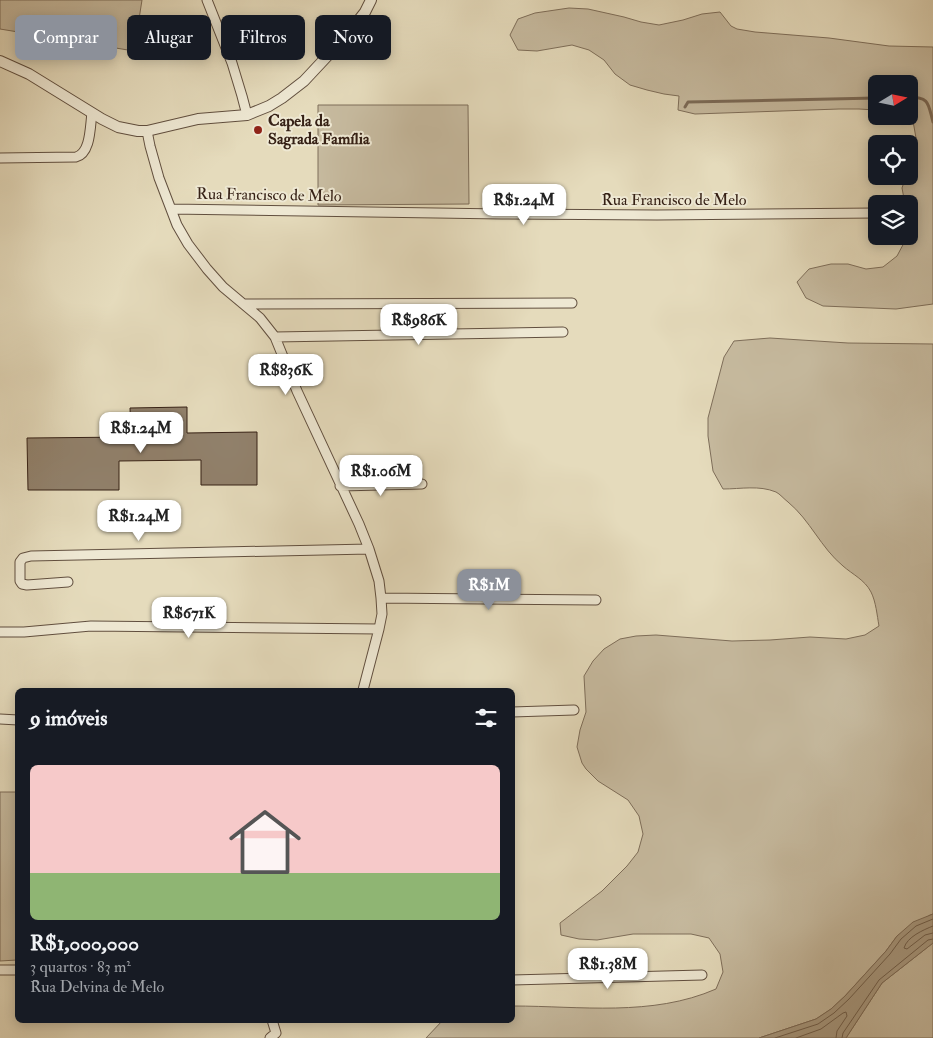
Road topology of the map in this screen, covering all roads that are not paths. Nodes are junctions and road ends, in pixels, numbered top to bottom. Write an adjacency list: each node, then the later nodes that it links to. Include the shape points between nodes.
1 (208, 0): 5 (street)
2 (371, 0): 5 (street, via 362,17 304,81 269,106)
3 (0, 62): 4 (street, via 29,74)
4 (92, 113): 6 (street, via 118,127); 7 (street, via 87,146 81,156)
5 (247, 115): 6 (street, via 198,119)
6 (147, 131): 8 (street)
7 (0, 158)
8 (171, 209): 9 (street, Rua Francisco de Melo, via 656,216); 11 (street, via 196,256)
9 (868, 213)
10 (572, 303): 11 (street)
11 (244, 304): 13 (street)
12 (562, 332): 13 (street)
13 (275, 337): 15 (street)
14 (422, 484): 15 (street)
15 (340, 486): 16 (street)
16 (369, 549): 17 (street, via 31,556 20,562 22,584); 18 (street)
17 (68, 582)
18 (381, 598): 19 (street); 20 (street)
19 (596, 600)
20 (379, 630): 21 (street, via 99,626); 22 (street)
21 (0, 632)
22 (364, 688)
23 (574, 710): 24 (street)
24 (515, 712)
25 (0, 720): 26 (street)
26 (15, 720)
27 (0, 970): 28 (street)
28 (15, 970)
29 (702, 975): 30 (street)
30 (515, 980)
31 (273, 1023): 32 (street, via 276,1033)
32 (270, 1038)

